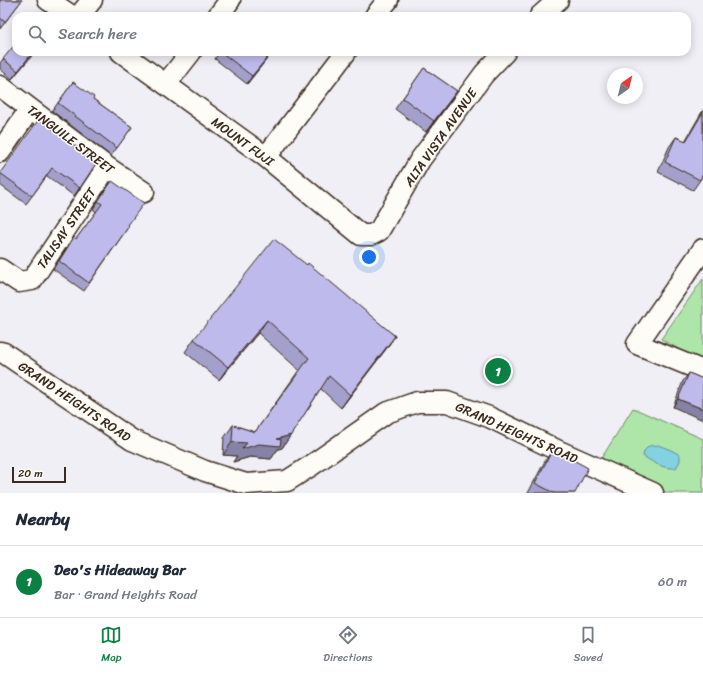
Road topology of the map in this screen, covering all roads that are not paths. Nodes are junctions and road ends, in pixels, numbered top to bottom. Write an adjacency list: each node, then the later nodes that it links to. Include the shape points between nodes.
1 (48, 0): 6 (street)
2 (92, 0): 7 (street)
3 (230, 0): 8 (street)
4 (388, 0): 9 (street)
5 (558, 0): 10 (street)
6 (66, 12)
7 (82, 12)
8 (221, 12)
9 (378, 12)
10 (544, 12)
11 (127, 56): 15 (street, MOUNT FUJI)
12 (188, 56): 15 (street)
13 (343, 56): 19 (street)
14 (501, 56): 22 (street, ALTA VISTA AVENUE, via 484,74 420,160 379,231 371,235)
15 (166, 84): 19 (street, MOUNT FUJI)
16 (0, 86): 17 (street, TANGUILE STREET)
17 (30, 109): 18 (street); 20 (street, TANGUILE STREET)
18 (0, 152)
19 (266, 156): 22 (street, MOUNT FUJI)
20 (107, 167): 21 (street, TANGUILE STREET); 24 (street, TALISAY STREET, via 32,280 19,282)
21 (144, 192)
22 (361, 235)
23 (703, 249): 26 (street, via 637,344)
24 (0, 269)
25 (0, 352): 27 (street, GRAND HEIGHTS ROAD, via 132,440 205,471 246,484 287,481 386,413 417,402 447,402 489,417)
26 (703, 371)
27 (653, 493)

